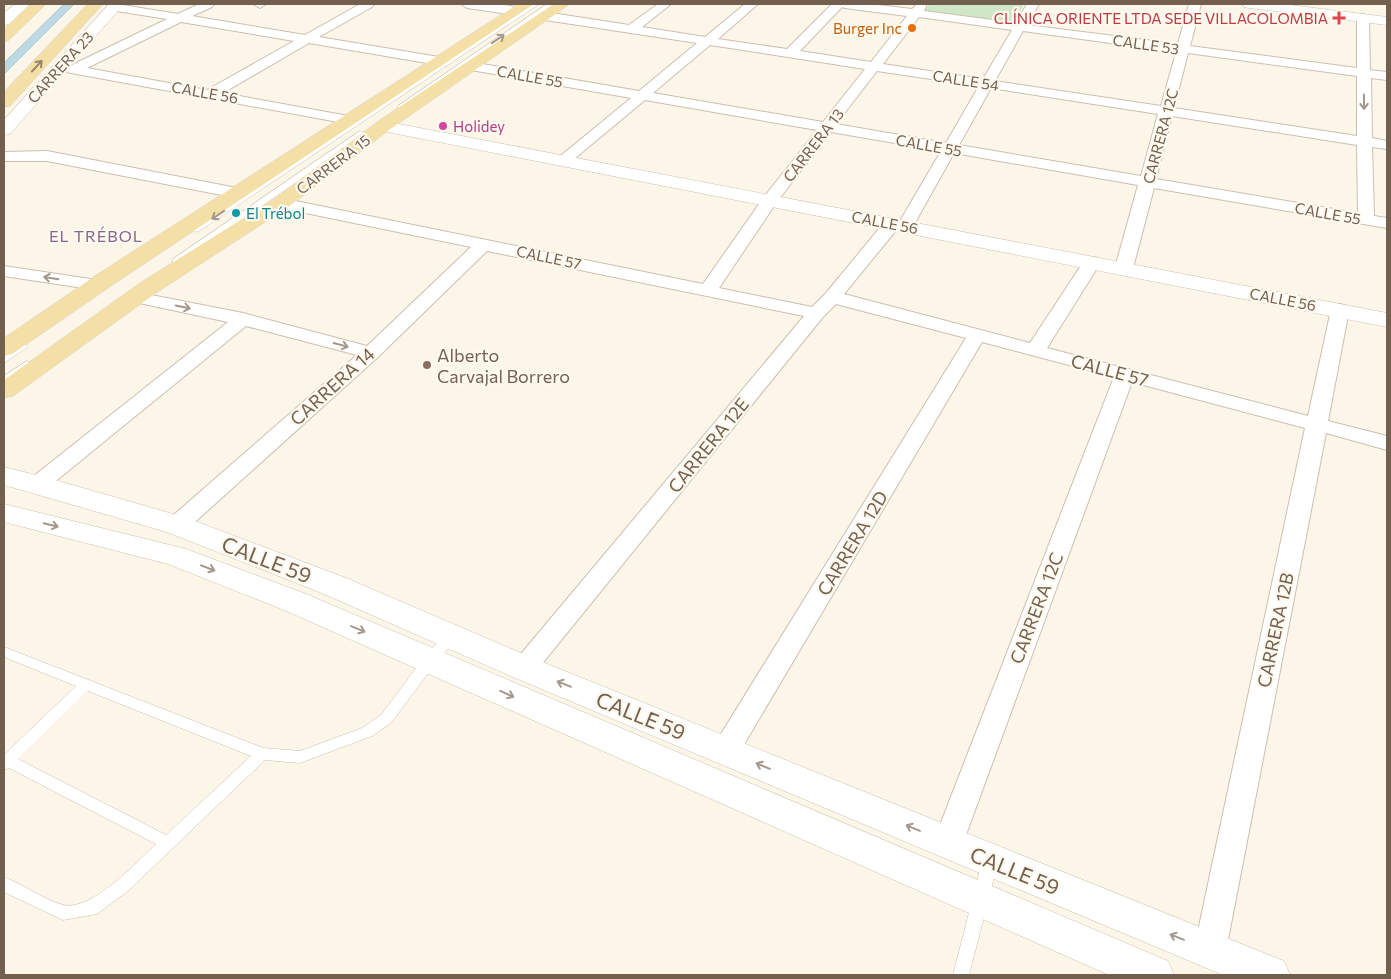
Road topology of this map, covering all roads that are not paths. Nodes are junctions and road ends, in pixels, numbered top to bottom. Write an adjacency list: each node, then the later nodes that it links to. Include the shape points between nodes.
1 (23, 4): 23 (street)
2 (39, 4): 27 (main road)
3 (96, 4): 16 (main road); 41 (main road, one-way to 3)
4 (208, 4): 22 (street)
5 (368, 4): 28 (street)
6 (467, 4): 17 (street)
7 (563, 4): 18 (main road, CARRERA 15)
8 (665, 4): 26 (street)
9 (752, 4): 29 (street)
10 (838, 4): 31 (street)
11 (845, 4): 19 (street, CALLE 53)
12 (1033, 4): 25 (street, CARRERA 12E)
13 (1195, 4): 30 (street, CARRERA 12C)
14 (1249, 4): 20 (street)
15 (1310, 4): 20 (street)
16 (112, 5): 22 (street); 35 (street, CARRERA 23)
17 (521, 8): 32 (main road, CARRERA 15)
18 (544, 8): 26 (street, CALLE 54); 33 (main road, CARRERA 15); 75 (lane, one-way to 75, via 117,281); 77 (lane, one-way to 18)
19 (919, 8): 25 (street, CALLE 53); 34 (street, CARRERA 13)
20 (1363, 11): 21 (street); 24 (street); 36 (street)
21 (1387, 13)
22 (178, 19): 28 (street); 35 (street)
23 (4, 21)
24 (1387, 21)
25 (1020, 27): 30 (street, CALLE 53); 38 (street, CARRERA 12E)
26 (632, 29): 29 (street, CALLE 54)
27 (4, 37)
28 (305, 39): 32 (street); 39 (street)
29 (707, 41): 31 (street, CALLE 54); 40 (street)
30 (1183, 49): 36 (street, CALLE 53); 42 (street, CARRERA 12C)
31 (791, 53): 34 (street, CALLE 54)
32 (439, 61): 43 (main road, CARRERA 15)
33 (471, 66): 40 (street, CALLE 55); 44 (main road, CARRERA 15)
34 (874, 66): 38 (street, CALLE 54); 45 (street, CARRERA 13)
35 (68, 68): 39 (street, CALLE 56); 46 (street, CARRERA 23)
36 (1364, 73): 37 (street, CALLE 53); 47 (street, one-way to 47)
37 (1387, 76)
38 (987, 84): 42 (street, CALLE 54); 49 (street, CARRERA 12E)
39 (212, 94): 43 (street, CALLE 56)
40 (642, 96): 45 (street, CALLE 55); 51 (street)
41 (4, 102)
42 (1166, 111): 47 (street, CALLE 54); 52 (street, CARRERA 12C)
43 (349, 120): 53 (main road, CARRERA 15)
44 (383, 126): 51 (street, CALLE 56); 55 (main road, CARRERA 15)
45 (826, 127): 49 (street, CALLE 55); 54 (street, CARRERA 13)
46 (4, 130)
47 (1365, 142): 48 (street, CALLE 54); 56 (street)
48 (1387, 145)
49 (950, 148): 52 (street, CALLE 55); 58 (street, CARRERA 12E)
50 (4, 157): 53 (street, via 47,156)
51 (563, 162): 54 (street, CALLE 56)
52 (1147, 182): 56 (street, CALLE 55); 61 (street, CARRERA 12C)
53 (237, 193): 63 (main road, CARRERA 15)
54 (770, 200): 58 (street, CALLE 56); 64 (street, CARRERA 13)
55 (281, 203): 59 (street, CALLE 57); 65 (main road, CARRERA 15)
56 (1366, 220): 57 (street, CALLE 55)
57 (1387, 223)
58 (899, 224): 60 (street, CALLE 56); 66 (street, CARRERA 12E)
59 (484, 244): 64 (street, CALLE 57); 74 (street, CARRERA 14)
60 (1092, 262): 61 (street, CALLE 56); 73 (street)
61 (1124, 268): 67 (street, CALLE 56)
62 (4, 271): 63 (street, one-way to 62)
63 (97, 285): 72 (main road, CARRERA 15)
64 (708, 290): 68 (street, CALLE 57)
65 (136, 297): 69 (street, one-way to 69); 78 (main road, CARRERA 15)
66 (832, 297): 68 (street, CARRERA 12E); 71 (street, CALLE 57)
67 (1340, 310): 70 (street, CALLE 56); 79 (street, CARRERA 12B)
68 (816, 312): 87 (street, CARRERA 12E)
69 (243, 319): 74 (street, one-way to 74); 82 (street)
70 (1387, 320)
71 (977, 335): 73 (street, CALLE 57); 89 (street, CARRERA 12D)
72 (4, 349)
73 (1035, 351): 76 (street, CALLE 57)
74 (370, 353): 84 (street, CARRERA 14)
75 (4, 360)
76 (1125, 374): 79 (street, CALLE 57); 93 (street, CARRERA 12C)
77 (4, 380)
78 (4, 391)
79 (1317, 425): 80 (street, CALLE 57); 97 (street, CARRERA 12B)
80 (1387, 443)
81 (4, 476): 82 (street, CALLE 59)
82 (38, 484): 84 (street, CALLE 59)
83 (4, 513): 84 (street, CALLE 59, one-way to 84)
84 (184, 538): 85 (street, CALLE 59, via 295,602)
85 (441, 648): 87 (street, CALLE 59); 90 (lane, via 386,719 366,732 300,758); 96 (street, CALLE 59, one-way to 96)
86 (4, 652): 88 (lane)
87 (524, 668): 89 (street, CALLE 59, one-way to 87)
88 (86, 685): 90 (lane); 91 (lane)
89 (726, 750): 93 (street, CALLE 59, one-way to 89)
90 (262, 754): 92 (lane)
91 (5, 761): 92 (lane)
92 (168, 843): 95 (lane, via 122,886 91,909 63,913)
93 (948, 843): 94 (street, CALLE 59)
94 (990, 860): 96 (lane); 97 (street, CALLE 59, one-way to 94)
95 (4, 884)
96 (979, 900): 98 (lane); 99 (street, CALLE 59)
97 (1210, 950): 100 (street, CALLE 59)
98 (961, 975)
99 (1154, 975)
100 (1270, 975)

